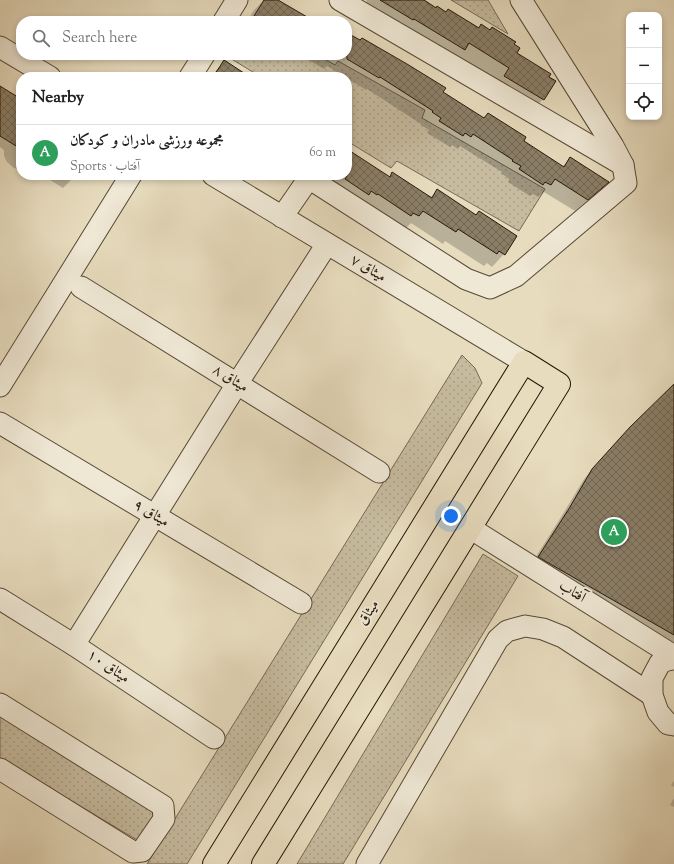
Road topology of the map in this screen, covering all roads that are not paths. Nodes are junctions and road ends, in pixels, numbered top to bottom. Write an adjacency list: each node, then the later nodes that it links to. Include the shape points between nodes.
1 (237, 0): 4 (street)
2 (340, 0): 11 (street)
3 (521, 0): 11 (street)
4 (227, 16)
5 (0, 47): 6 (street)
6 (16, 57)
7 (22, 60): 9 (street)
8 (201, 60): 10 (street)
9 (42, 72)
10 (193, 72)
11 (623, 165): 15 (street, via 626,183 516,276 490,288 466,279)
12 (128, 180): 21 (street)
13 (221, 180): 16 (street, میثاق ۷)
14 (305, 180): 16 (street)
15 (312, 180)
16 (282, 217): 17 (street, میثاق ۷)
17 (327, 244): 19 (street, میثاق ۷); 20 (street)
18 (80, 287): 20 (street, میثاق ۸)
19 (524, 362): 25 (main road, via 560,384); 35 (main road, میثاق)
20 (237, 384): 23 (street, میثاق ۸); 24 (street)
21 (0, 386)
22 (0, 423): 24 (street, میثاق ۹)
23 (379, 472)
24 (155, 516): 27 (street, میثاق ۹); 28 (street)
25 (470, 528): 29 (street, آفتاب); 36 (main road)
26 (0, 599): 28 (street, میثاق ۱۰)
27 (301, 603)
28 (74, 645): 33 (street, میثاق ۱۰)
29 (674, 658): 30 (street, via 660,663 652,678)
30 (652, 695): 32 (street, via 658,712 668,724); 37 (street, via 563,637 543,629 525,626 508,631 498,639)
31 (0, 704): 34 (street, via 163,806 164,819 142,851 133,852)
32 (674, 725)
33 (214, 738)
34 (0, 769)
35 (220, 862)
36 (263, 864)
37 (367, 864)

